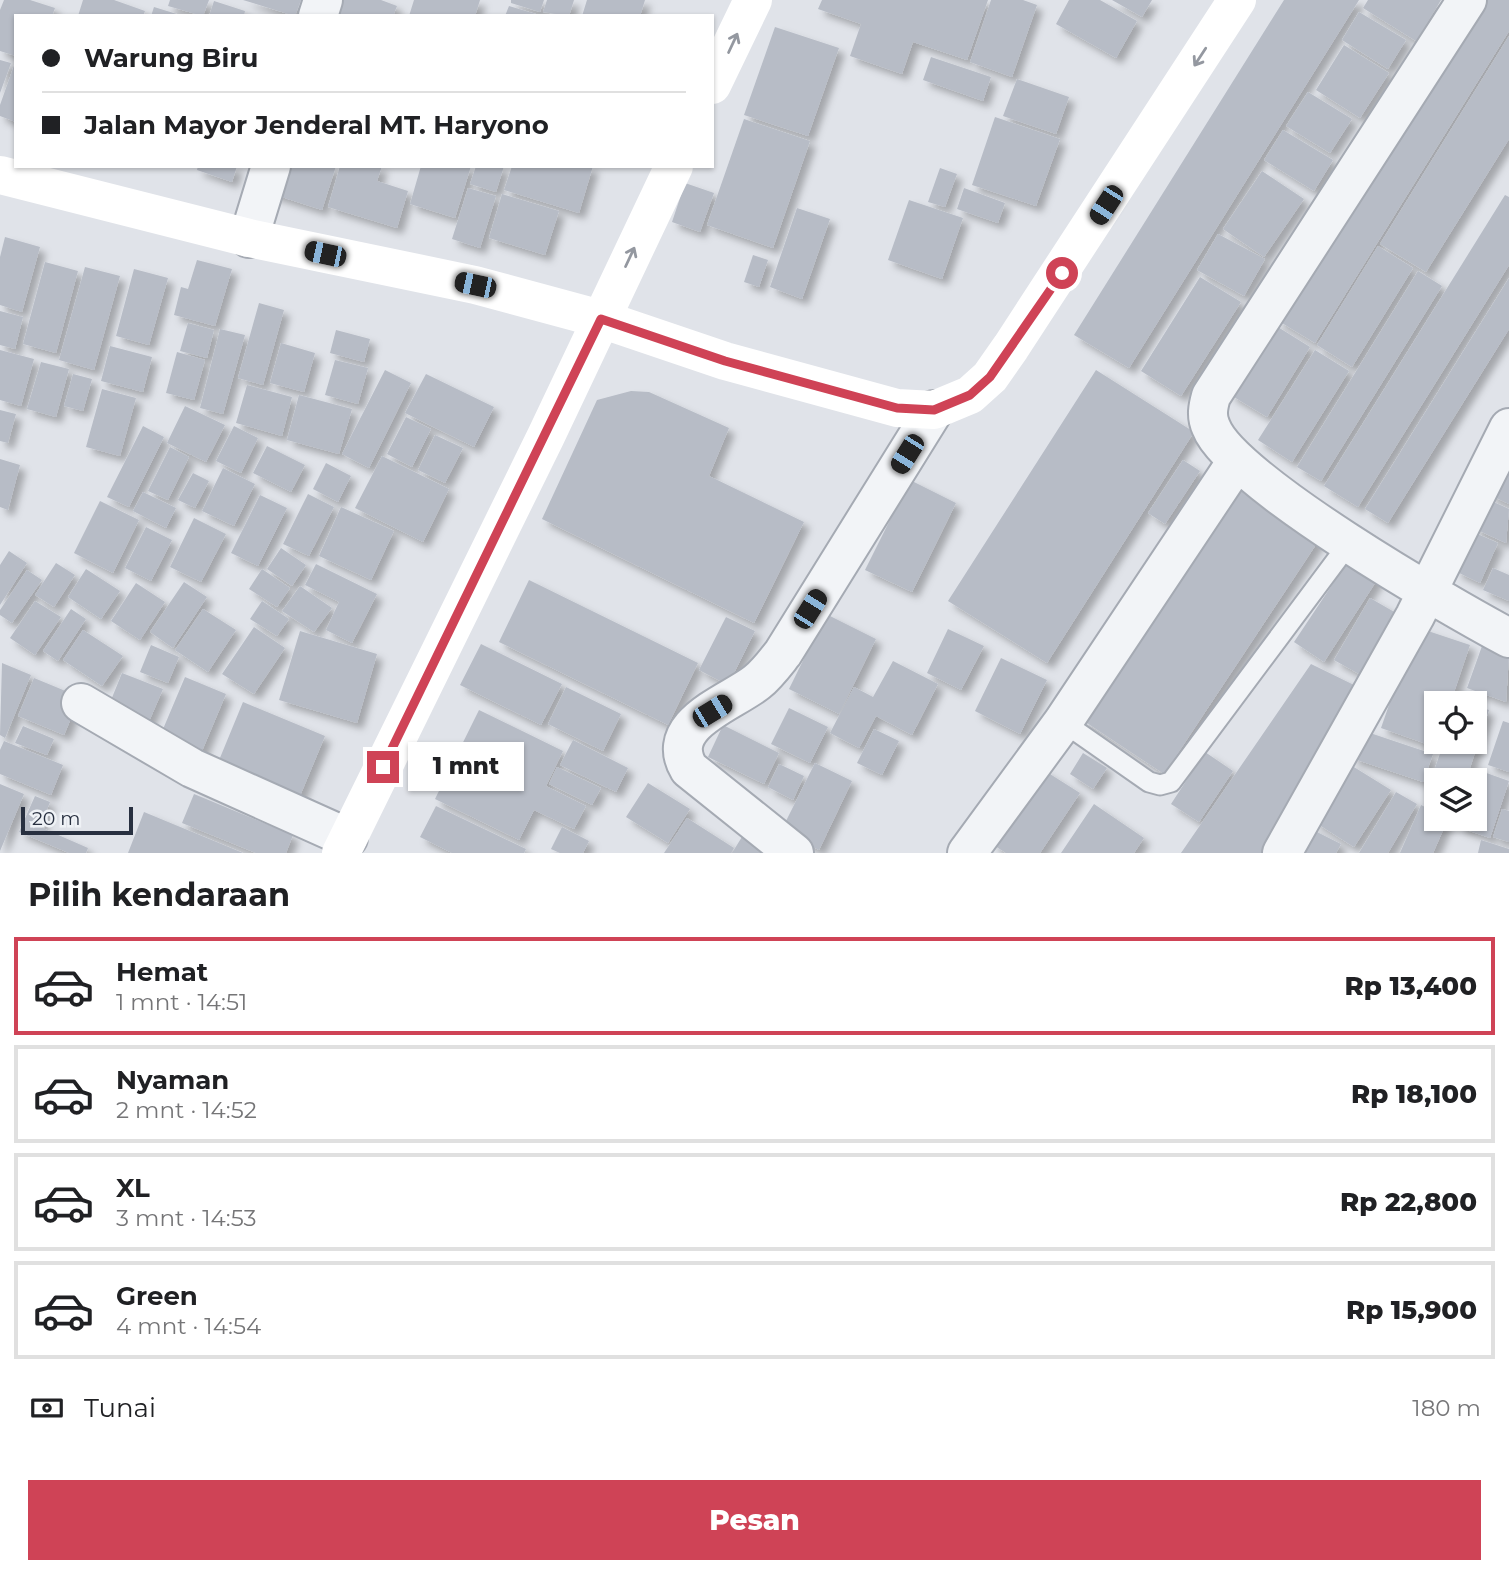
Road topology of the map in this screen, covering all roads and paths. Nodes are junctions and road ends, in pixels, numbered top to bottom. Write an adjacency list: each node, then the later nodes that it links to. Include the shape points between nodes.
1 (753, 0): 4 (main road, one-way to 1)
2 (1237, 0): 10 (main road, one-way to 10, via 990,377 970,395)
3 (1467, 0): 12 (street, via 1211,396 1211,428)
4 (714, 81)
5 (270, 168): 8 (street)
6 (673, 168): 9 (main road, one-way to 6)
7 (0, 175): 8 (main road)
8 (249, 238): 9 (main road, via 475,285)
9 (601, 319): 10 (main road, via 725,361 844,394 897,408); 18 (main road)
10 (934, 410): 19 (street, via 783,653 758,681 701,718 682,742 683,760 689,769)
11 (1509, 428): 14 (street)
12 (1237, 461): 13 (street); 17 (street)
13 (1350, 542): 14 (street); 17 (lane, via 1171,782 1149,782)
14 (1426, 593): 15 (street); 21 (street)
15 (1509, 638)
16 (81, 703): 18 (street, via 192,768)
17 (1063, 722): 20 (street)
18 (344, 846)
19 (794, 853)
20 (967, 853)
21 (1282, 853)

